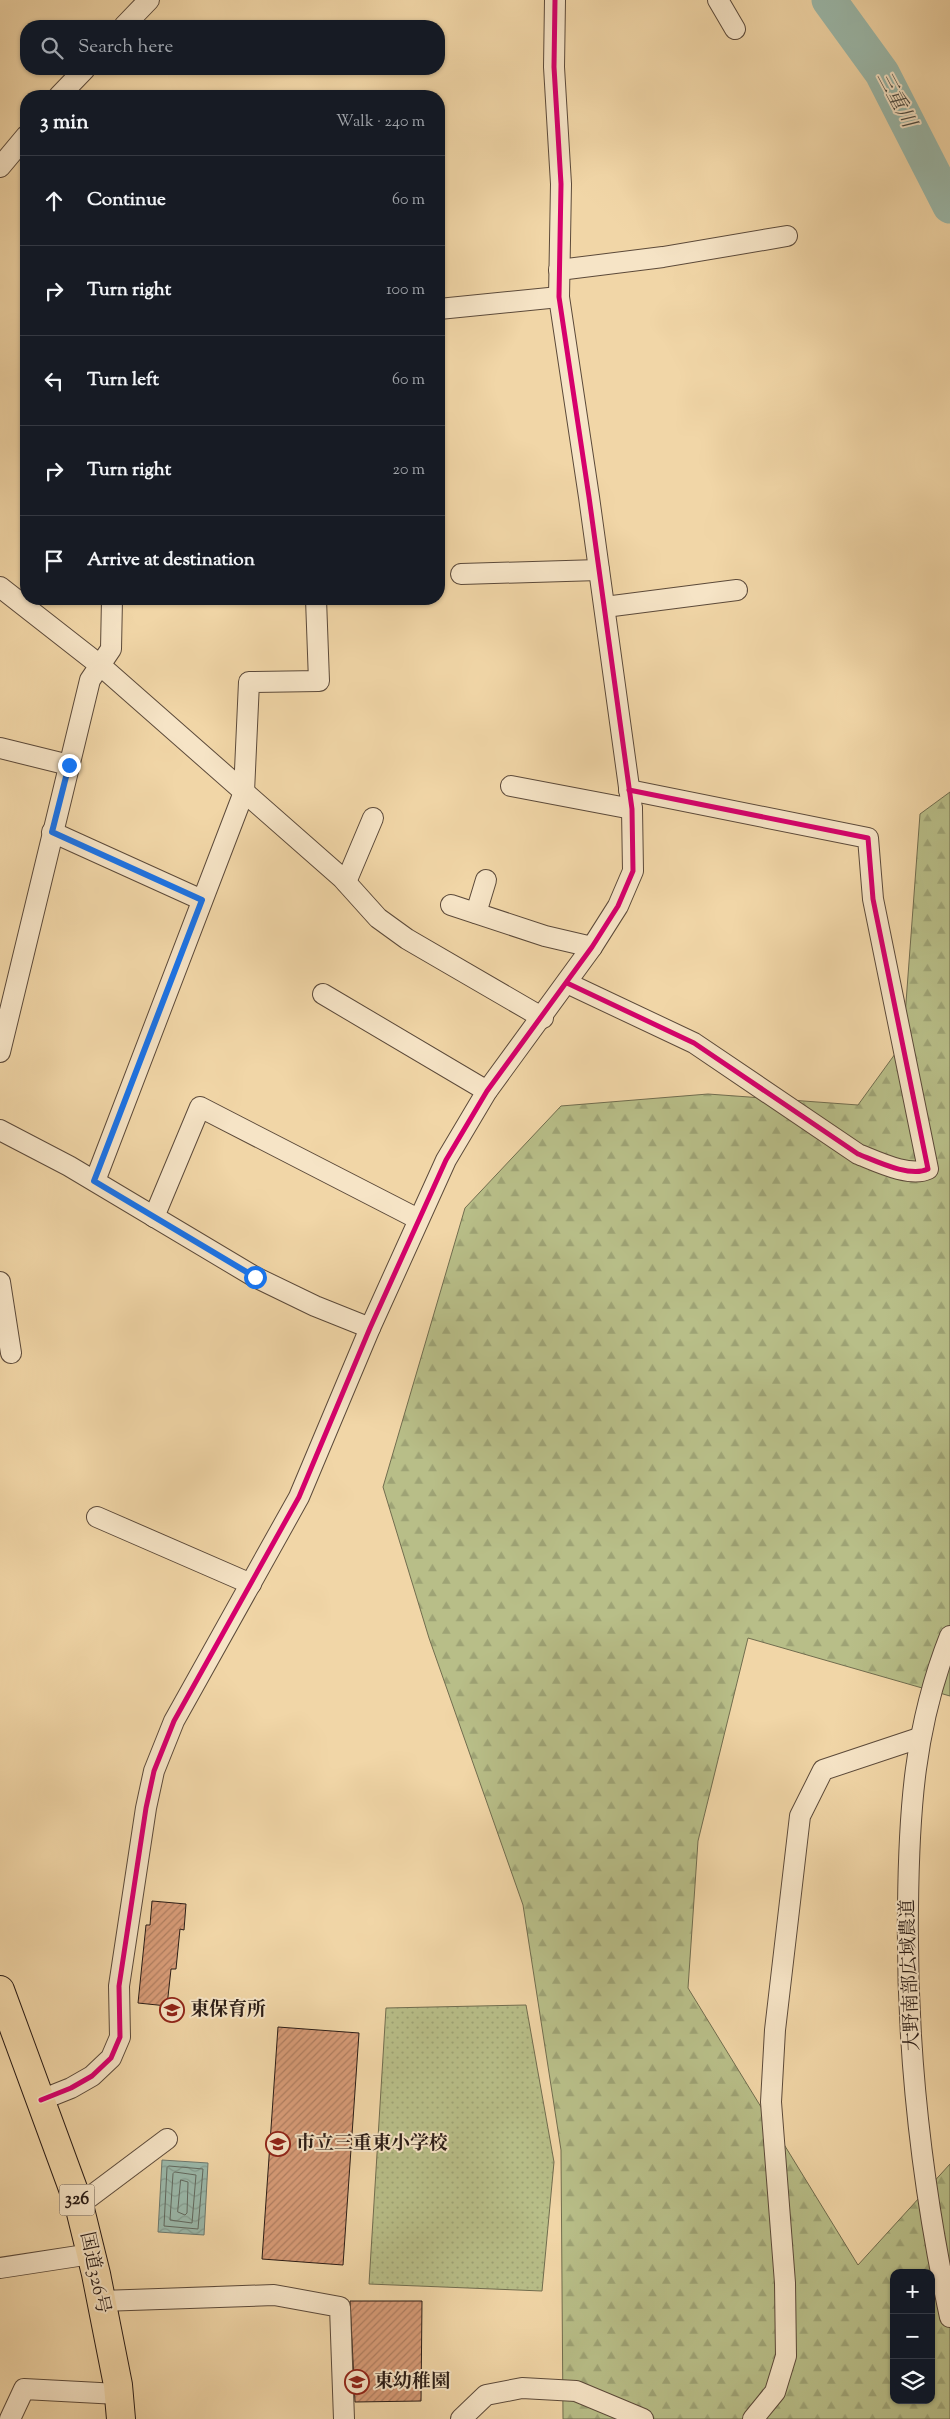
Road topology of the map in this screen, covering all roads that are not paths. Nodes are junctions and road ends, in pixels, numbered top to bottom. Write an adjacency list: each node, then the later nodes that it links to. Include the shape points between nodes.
1 (149, 0): 4 (street)
2 (555, 0): 11 (street, via 554,67 561,184)
3 (718, 0): 5 (street)
4 (130, 20)
5 (735, 28)
6 (79, 75): 7 (street)
7 (65, 90)
8 (20, 143): 9 (street)
9 (0, 168)
10 (786, 236): 11 (street, via 663,258)
11 (559, 270): 12 (street)
12 (559, 298): 13 (street); 14 (street)
13 (445, 308)
14 (599, 570): 15 (street); 22 (street)
15 (461, 574)
16 (0, 587): 18 (street)
17 (737, 590): 22 (street)
18 (20, 603)
19 (23, 605): 23 (street)
20 (112, 605): 23 (street, via 111,649)
21 (316, 605): 27 (street, via 319,681 249,682)
22 (605, 607): 28 (street)
23 (101, 666): 25 (street, via 90,680); 27 (street)
24 (0, 748): 25 (street)
25 (69, 765): 30 (street)
26 (511, 786): 28 (street)
27 (244, 792): 32 (street); 33 (street)
28 (631, 800): 36 (street, via 633,871 618,906); 37 (street, via 868,838 873,899 928,1169 920,1173 886,1166 858,1154 694,1043)
29 (373, 818): 32 (street)
30 (52, 832): 33 (street); 40 (street)
31 (486, 880): 35 (street)
32 (346, 882): 39 (street, via 378,918 407,939)
33 (202, 900): 43 (street)
34 (451, 905): 35 (street)
35 (476, 913): 36 (street, via 545,936)
36 (592, 947): 37 (street)
37 (567, 983): 39 (street)
38 (323, 994): 41 (street)
39 (543, 1018): 41 (street)
40 (0, 1052)
41 (487, 1091): 45 (street, via 446,1160)
42 (0, 1130): 43 (street)
43 (94, 1181): 44 (street)
44 (154, 1217): 45 (street, via 200,1107); 47 (street, via 255,1277)
45 (418, 1219): 47 (street)
46 (0, 1282): 48 (street)
47 (370, 1328): 50 (street, via 299,1497)
48 (11, 1354)
49 (97, 1517): 50 (street)
50 (251, 1584): 54 (street, via 174,1721 154,1771 119,1986 120,2037 111,2058 92,2076)
51 (950, 1636): 52 (street, 大野南部広域農道, via 935,1675)
52 (919, 1738): 60 (street, 大野南部広域農道, via 910,1830 907,1971 916,2100 934,2245); 66 (street, via 823,1770 800,1816 775,2030 772,2102 785,2283 786,2356 775,2392)
53 (0, 1990): 54 (highway, 国道326号 / 326)
54 (40, 2100): 56 (highway, 国道326号 / 326)
55 (167, 2140): 56 (street)
56 (79, 2205): 57 (highway, 国道326号 / 326)
57 (91, 2254): 58 (street); 59 (highway, 国道326号 / 326)
58 (0, 2268)
59 (101, 2301): 61 (highway, 国道326号 / 326); 63 (street, via 274,2295 340,2307)
60 (950, 2317)
61 (120, 2407): 62 (street, via 24,2389)
62 (10, 2419)
63 (344, 2419)
64 (461, 2419): 65 (street, via 486,2396 522,2388 576,2391)
65 (643, 2419)
66 (753, 2419)

